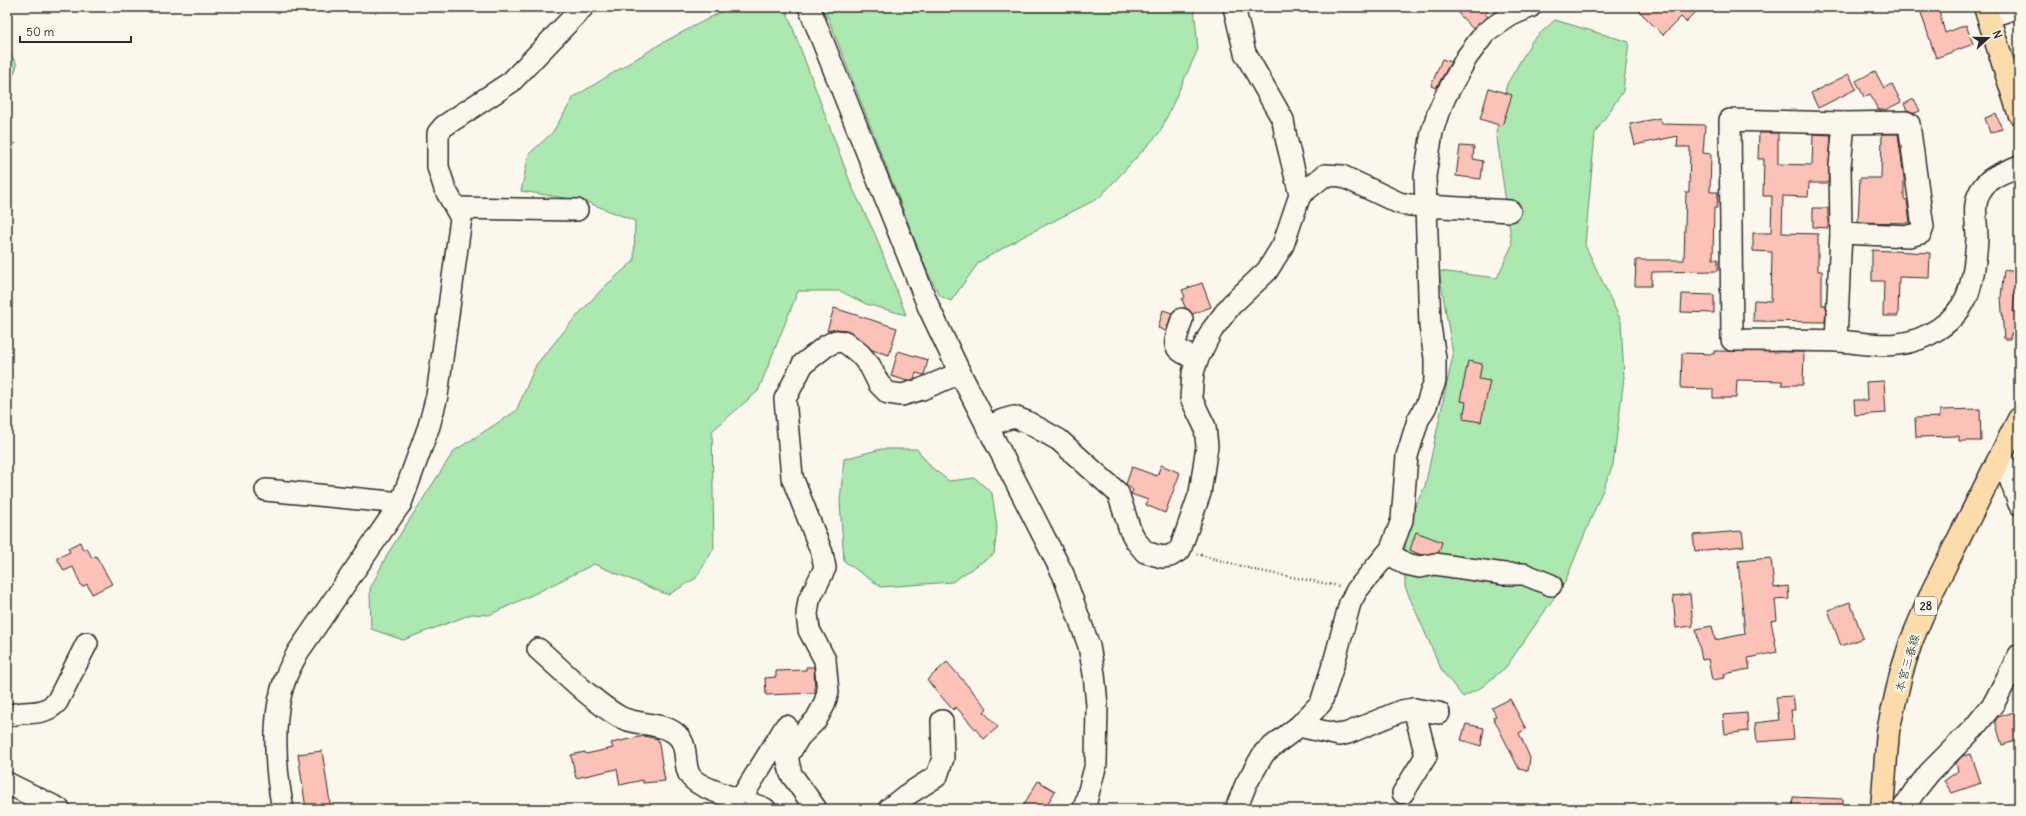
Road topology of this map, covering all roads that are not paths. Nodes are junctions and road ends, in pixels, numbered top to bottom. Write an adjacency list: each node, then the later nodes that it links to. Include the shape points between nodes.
1 (583, 7): 12 (street, via 512,82 444,126 438,134 438,167 445,189)
2 (809, 7): 19 (street, via 926,301)
3 (1234, 7): 10 (street, via 1245,53 1283,120)
4 (1530, 7): 11 (street, via 1485,33 1467,57 1446,95 1432,132 1425,176)
5 (2019, 7): 6 (street)
6 (1987, 12): 7 (main road)
7 (2019, 113)
8 (1844, 123): 15 (street, via 1840,166); 15 (street, via 1909,124 1923,227 1921,233 1909,236); 17 (street, via 1730,120 1732,340)
9 (2019, 166): 17 (street, via 1991,179 1979,194 1974,206 1977,240 1967,296 1948,322 1928,335 1898,345)
10 (1300, 194): 11 (street, via 1325,175 1342,176 1399,203); 18 (street, via 1282,245 1267,272 1231,305 1212,330)
11 (1426, 204): 14 (street); 26 (street, via 1430,326 1435,358 1435,381 1406,456 1402,520)
12 (456, 208): 13 (street); 24 (street, via 461,218 437,396 418,462)
13 (577, 210)
14 (1510, 211)
15 (1841, 233): 17 (street)
16 (1182, 319): 18 (street, via 1176,349)
17 (1836, 341)
18 (1197, 360): 21 (street, via 1191,398 1205,427 1207,446 1200,493 1180,550 1170,556 1162,557 1145,552 1130,530 1118,494 1059,440 1014,417)
19 (960, 373): 21 (street); 43 (street, via 902,395 888,393 879,384 870,366 860,354 844,342 836,341 803,364 785,399 792,477 822,553 825,568 810,600 807,614 809,630 824,660 828,692 816,720 799,737 787,757 791,774)
20 (2019, 419): 22 (main road, 本宮三春線 / 28)
21 (987, 428): 45 (street, via 1063,574 1089,646 1097,705 1096,764)
22 (2002, 456): 25 (street); 47 (main road, 本宮三春線 / 28, via 1974,506 1930,596 1911,642 1888,731)
23 (266, 490): 24 (street)
24 (401, 503): 41 (street, via 298,652 286,677 276,732 278,784)
25 (2019, 504)
26 (1388, 554): 27 (street, via 1406,564 1420,567 1436,564 1504,574 1524,574); 36 (street, via 1350,602 1321,703)
27 (1551, 585)
28 (87, 643): 33 (street, via 57,702 51,708 43,712 19,712)
29 (538, 649): 39 (street, via 618,716 676,733 685,750 688,773 692,778 715,791)
30 (2019, 655): 48 (street, via 1994,703 1974,729 1930,772)
31 (1414, 709): 32 (street); 36 (street, via 1401,711 1338,735); 38 (street, via 1426,756)
32 (1439, 713)
33 (7, 716)
34 (942, 721): 44 (street, via 943,758 937,776)
35 (786, 726): 39 (street)
36 (1299, 726): 46 (street, via 1264,753 1246,784)
37 (7, 782): 40 (street)
38 (1403, 793)
39 (740, 800): 42 (street)
40 (58, 809)
41 (283, 809)
42 (766, 809)
43 (816, 809)
44 (889, 809)
45 (1084, 809)
46 (1236, 809)
47 (1882, 809)
48 (1903, 809)

